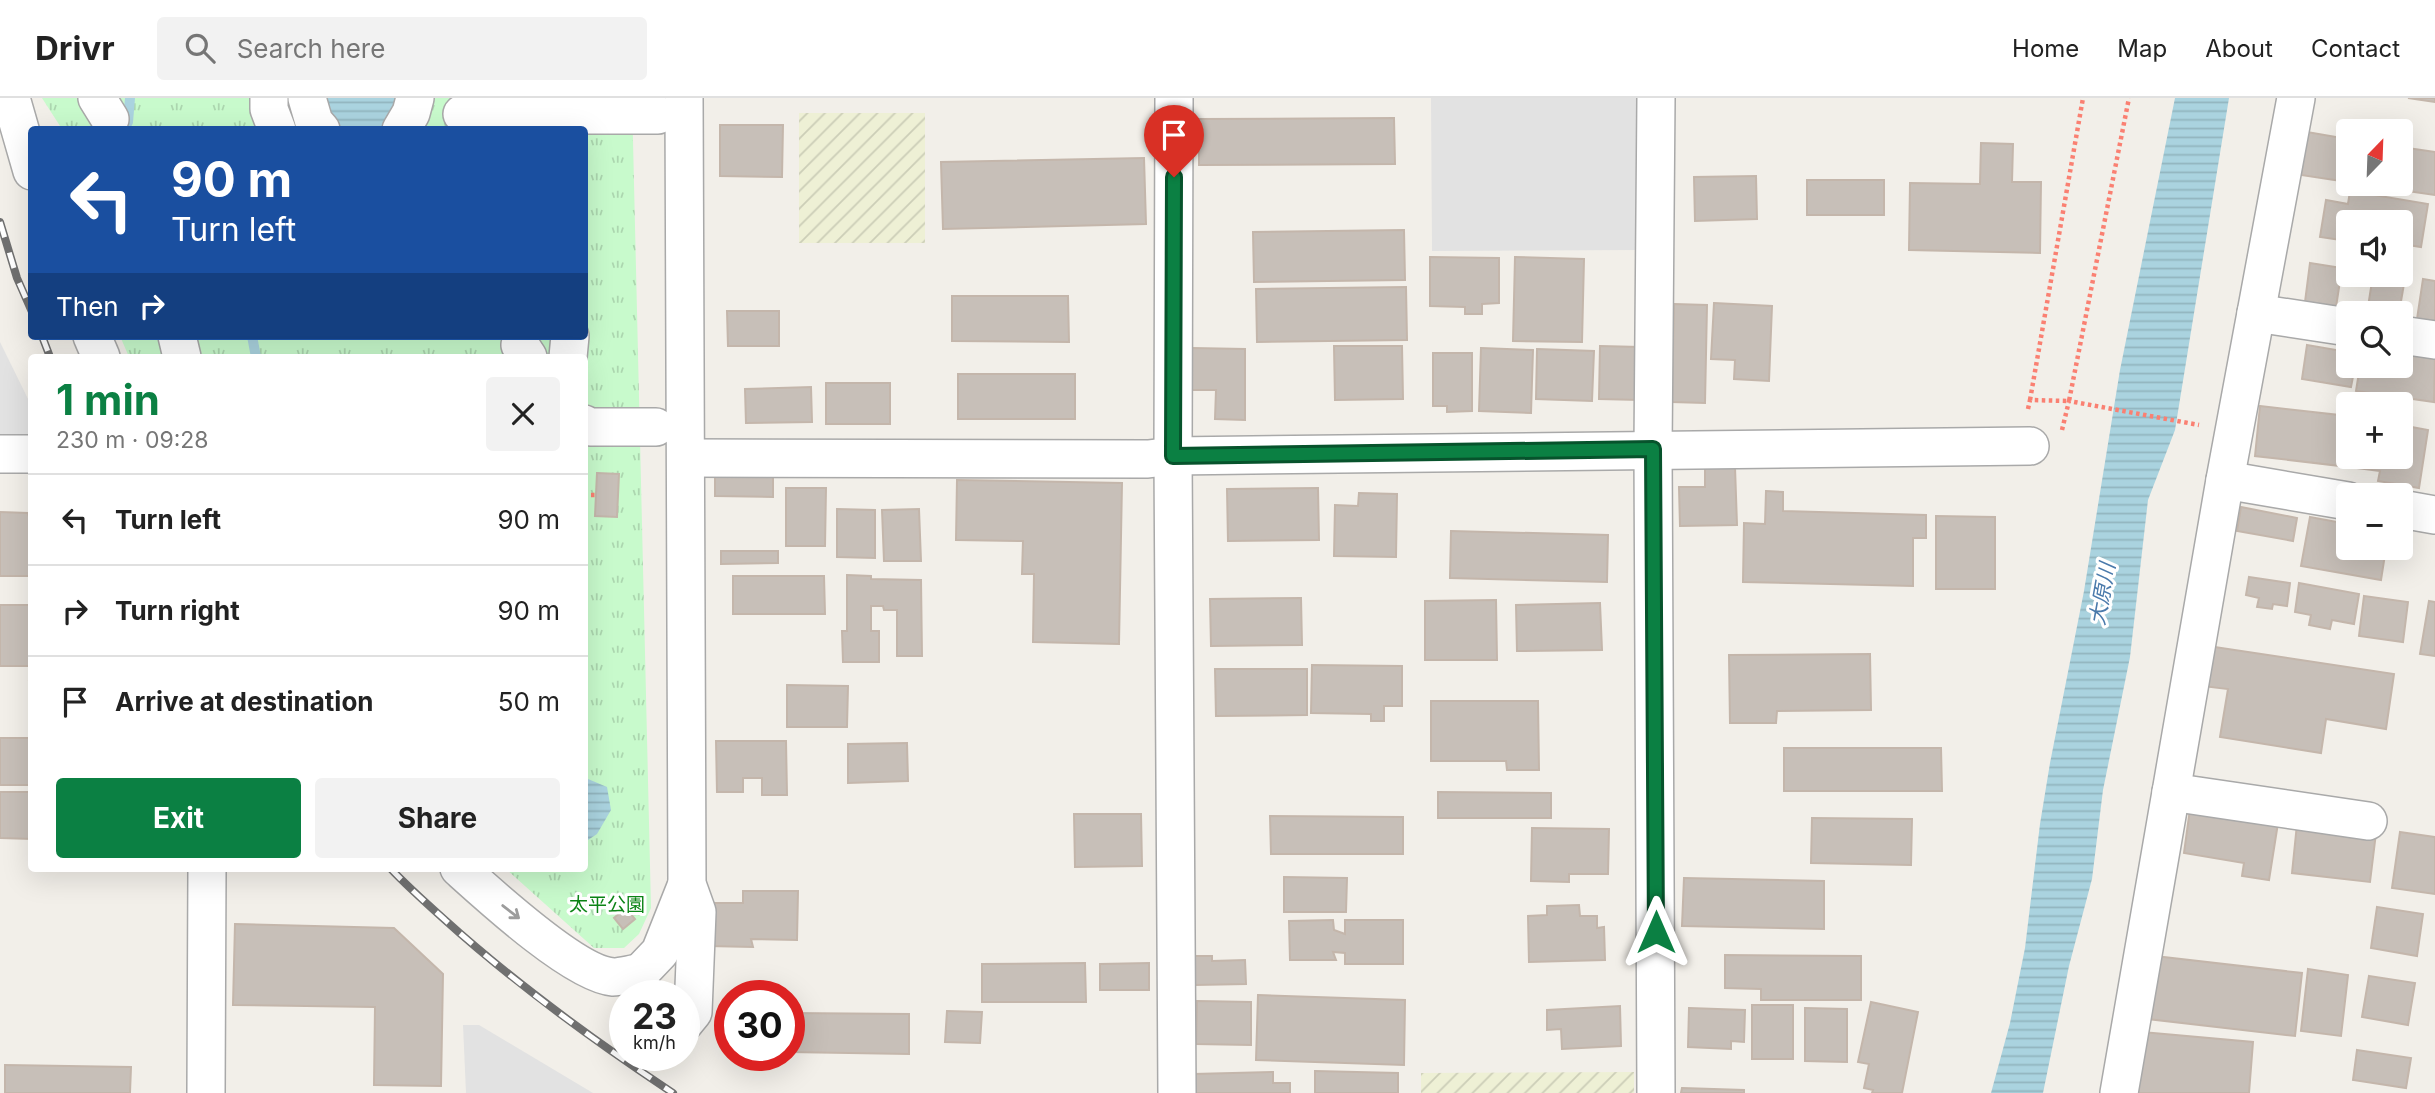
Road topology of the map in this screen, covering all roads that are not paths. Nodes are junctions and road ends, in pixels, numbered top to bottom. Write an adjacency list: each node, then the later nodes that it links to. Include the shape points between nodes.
1 (11, 98): 14 (street)
2 (269, 98): 11 (street)
3 (307, 98): 12 (street)
4 (415, 98): 13 (street)
5 (1174, 98): 25 (street)
6 (1656, 98): 22 (street)
7 (2296, 98): 15 (street)
8 (671, 107): 10 (street); 26 (street)
9 (462, 114): 10 (street)
10 (526, 122)
11 (275, 126)
12 (318, 126)
13 (403, 126)
14 (28, 157)
15 (2256, 313): 16 (street); 27 (street)
16 (2336, 325)
17 (2413, 337): 18 (street)
18 (2435, 340)
19 (588, 427): 20 (street)
20 (656, 427)
21 (2030, 446): 22 (street)
22 (1653, 449): 25 (street); 41 (street)
23 (0, 454): 24 (street)
24 (28, 454)
25 (1173, 456): 26 (street); 40 (street)
26 (686, 458): 35 (street)
27 (2225, 480): 28 (street); 31 (street)
28 (2336, 498)
29 (2413, 511): 30 (street)
30 (2435, 515)
31 (2171, 792): 32 (street); 42 (street)
32 (2368, 821)
33 (206, 872): 39 (street)
34 (463, 872): 36 (street, one-way to 36, via 579,966)
35 (687, 884): 37 (street, via 660,952); 38 (street, via 697,912)
36 (617, 980)
37 (642, 980)
38 (694, 980)
39 (206, 1093)
40 (1177, 1093)
41 (1657, 1093)
42 (2119, 1093)

